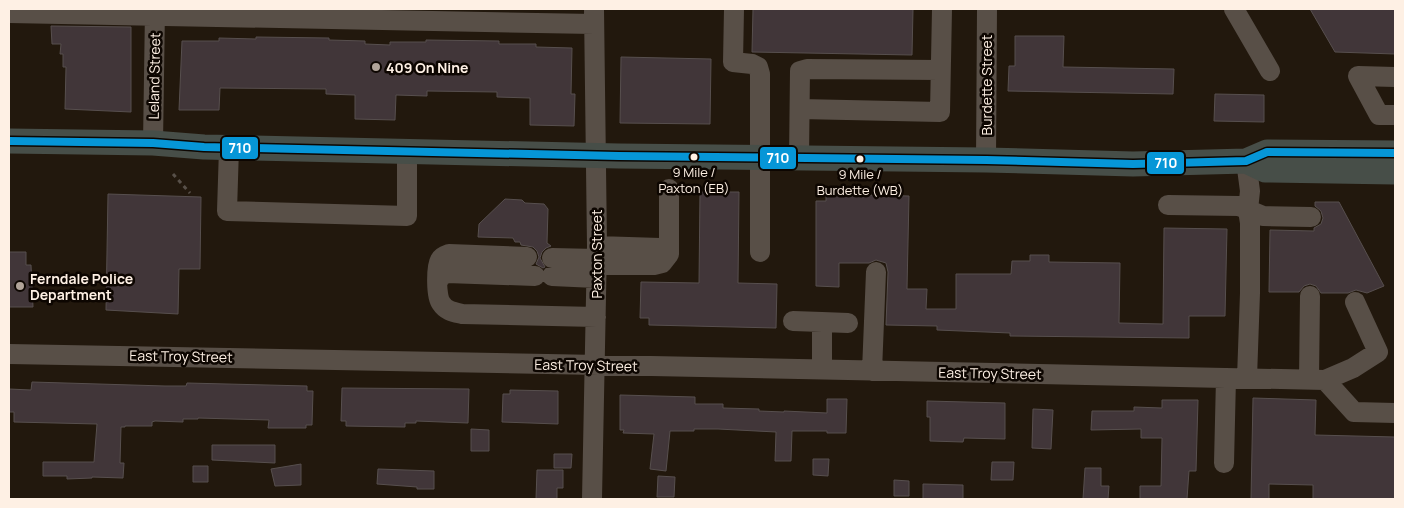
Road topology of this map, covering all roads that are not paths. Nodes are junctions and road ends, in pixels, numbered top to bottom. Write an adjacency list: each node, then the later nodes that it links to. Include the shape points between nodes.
1 (734, 9): 20 (street, via 733,62 752,64 758,67 760,74)
2 (942, 9): 9 (street)
3 (987, 9): 22 (street, Burdette Street)
4 (1234, 9): 10 (street)
5 (155, 12): 6 (street); 7 (street); 15 (street, Leland Street)
6 (9, 13)
7 (461, 15): 8 (street)
8 (594, 16): 19 (street, Paxton Street)
9 (940, 70): 12 (street, via 807,68 800,71); 12 (street, via 940,112)
10 (1270, 71)
11 (1395, 77): 13 (street, via 1358,76 1380,115)
12 (800, 109): 21 (street)
13 (1395, 115)
14 (9, 141): 15 (main road)
15 (153, 143): 16 (main road)
16 (229, 148): 17 (main road); 17 (street, via 228,211 408,216)
17 (407, 152): 19 (main road)
18 (1395, 153): 23 (main road, via 1267,152)
19 (595, 156): 20 (main road); 31 (street, Paxton Street)
20 (760, 158): 21 (main road); 29 (street)
21 (799, 159): 22 (main road)
22 (986, 160): 23 (main road, via 1132,164)
23 (1246, 161): 24 (main road, via 1265,170); 27 (street, via 1250,191)
24 (1395, 172)
25 (670, 189): 31 (street, via 669,254 667,256 660,248)
26 (1168, 205): 27 (street, via 1239,206)
27 (1248, 210): 28 (street, via 1263,216); 45 (street)
28 (1311, 217)
29 (760, 252)
30 (527, 257): 33 (street, via 449,254 440,260)
31 (597, 262): 33 (street, via 546,270 447,272); 36 (street, Paxton Street)
32 (876, 272): 43 (street)
33 (438, 281): 36 (street, via 439,302 453,312)
34 (1310, 296): 46 (street)
35 (1355, 302): 46 (street, via 1378,352 1353,368)
36 (596, 317): 41 (street, Paxton Street)
37 (793, 321): 38 (street)
38 (822, 322): 39 (street); 42 (street)
39 (848, 324)
40 (9, 354): 41 (street, East Troy Street)
41 (594, 365): 42 (street, East Troy Street); 49 (street, Paxton Street)
42 (822, 370): 43 (street, East Troy Street)
43 (872, 371): 44 (street, East Troy Street)
44 (1226, 378): 45 (street, East Troy Street); 48 (street)
45 (1247, 378): 46 (street, East Troy Street)
46 (1317, 379): 47 (street, via 1354,412)
47 (1395, 413)
48 (1224, 463)
49 (592, 499)

